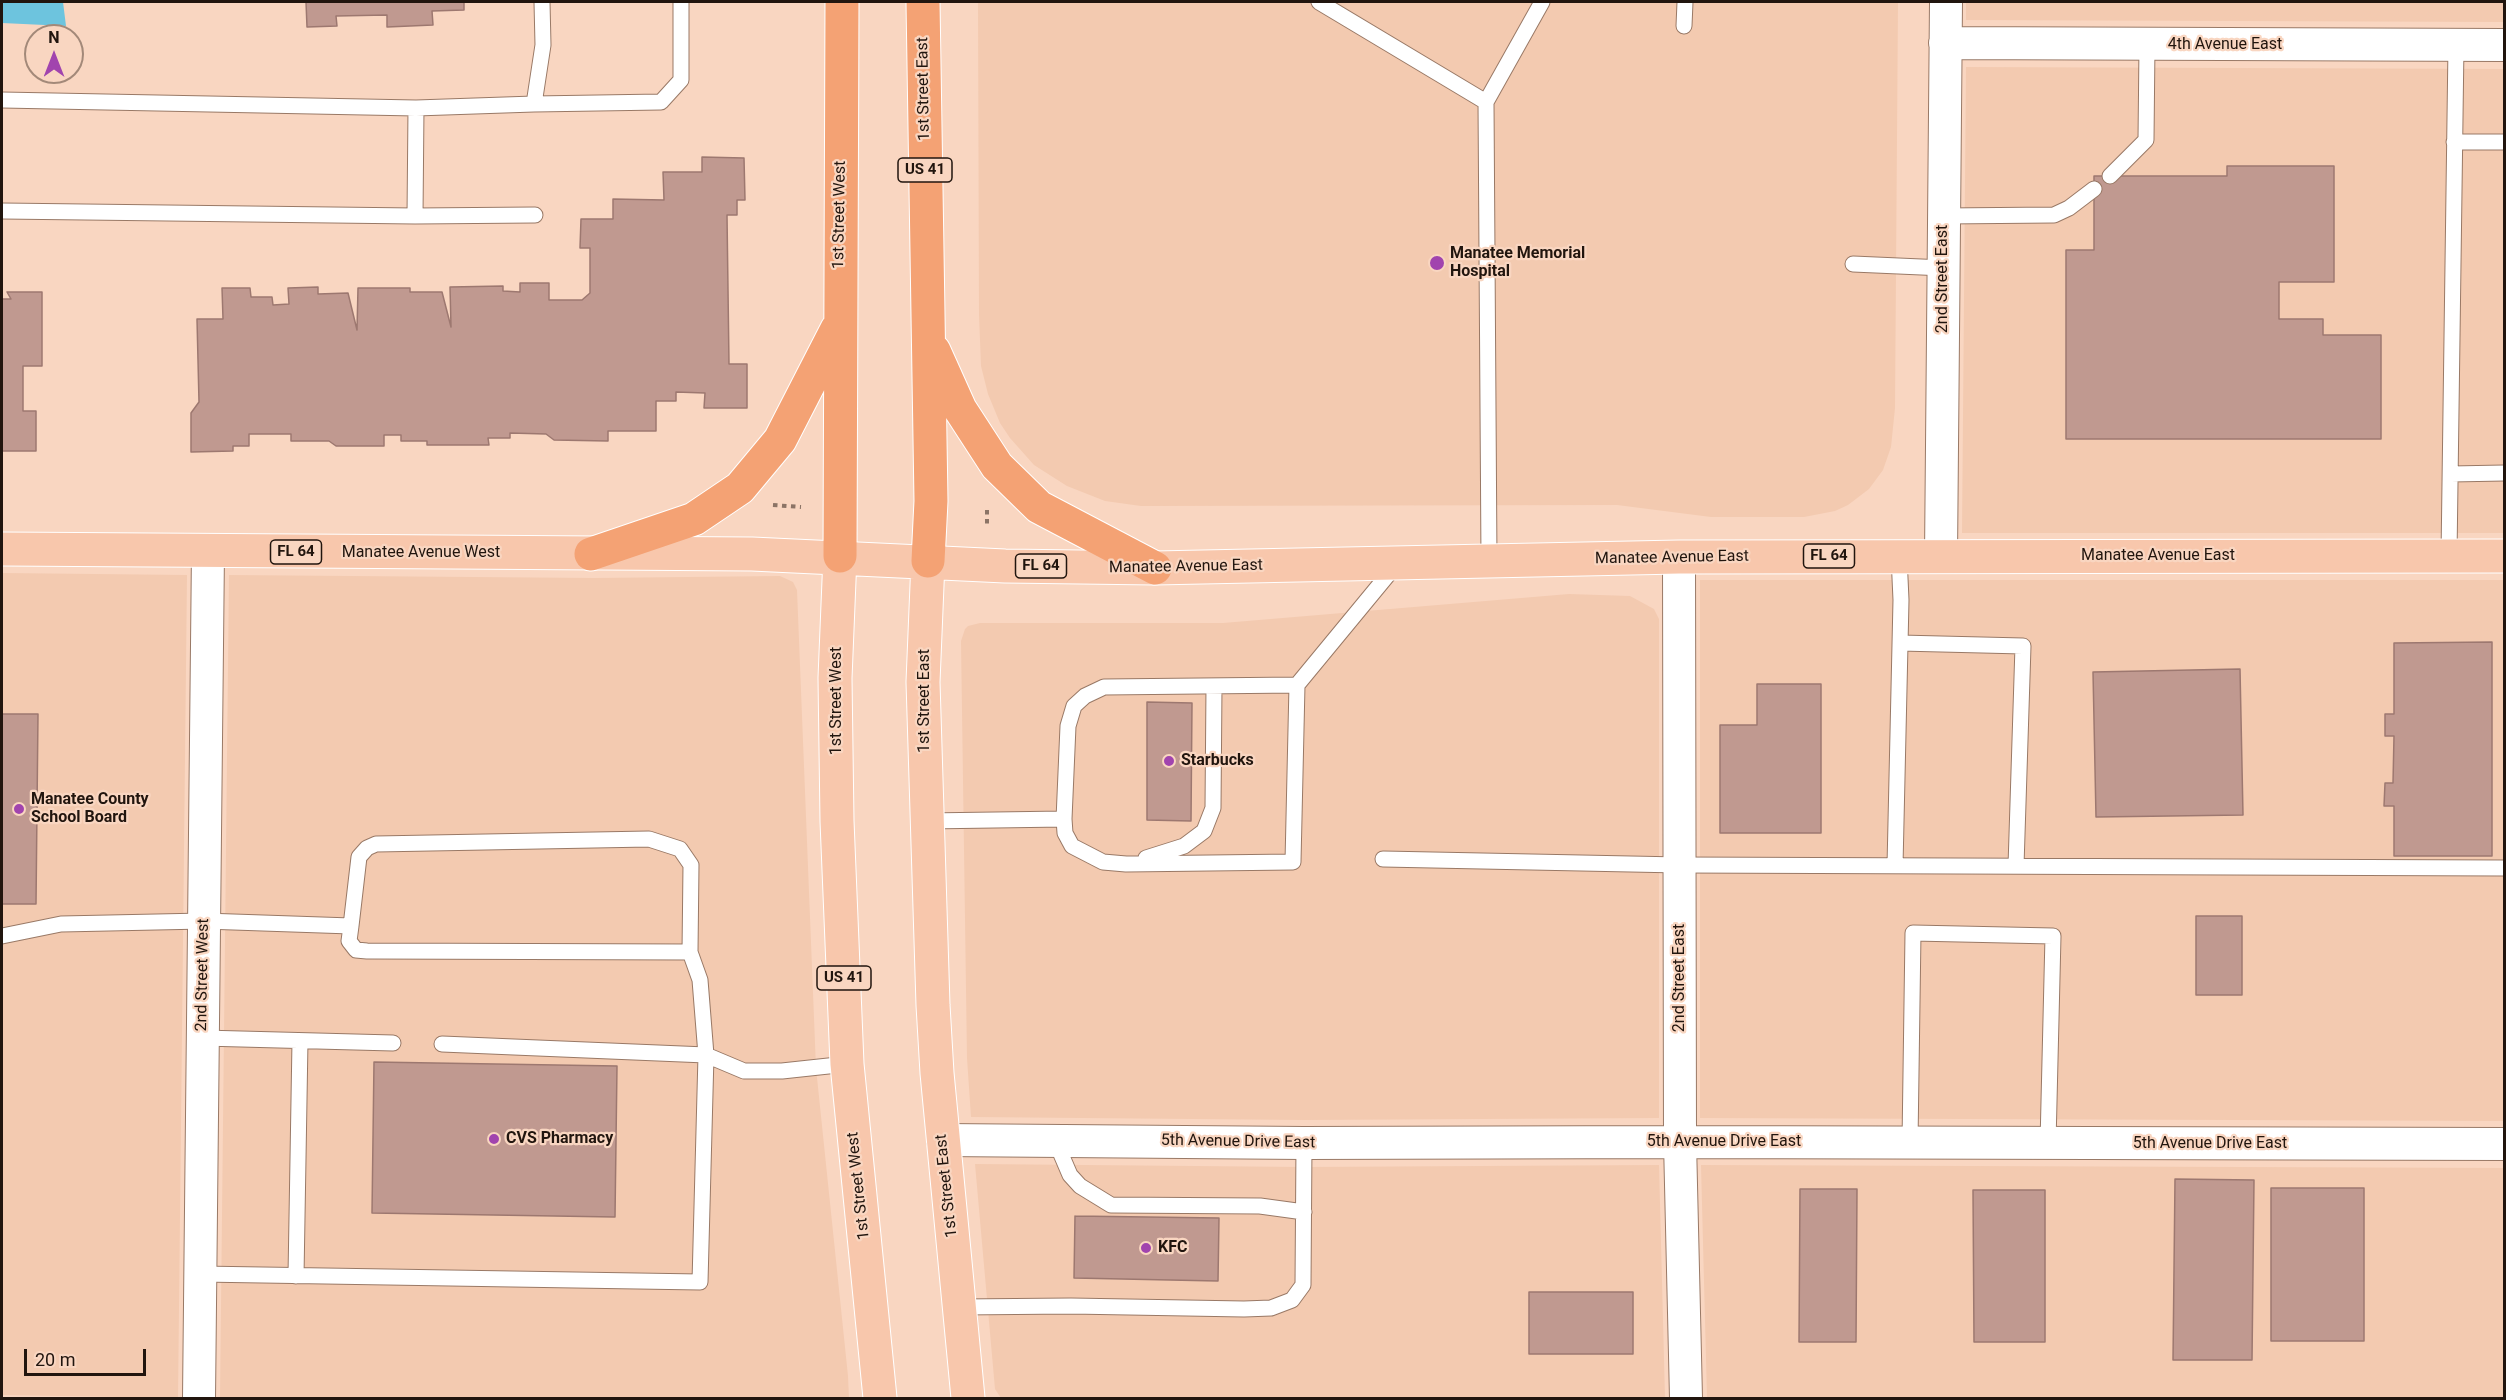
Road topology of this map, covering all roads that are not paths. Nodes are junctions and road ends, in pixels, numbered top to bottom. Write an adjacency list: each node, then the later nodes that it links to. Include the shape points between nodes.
1 (542, 2): 16 (lane, via 543,45)
2 (681, 2): 16 (lane, via 681,80 661,102)
3 (842, 2): 28 (highway, 1st Street West / US 41)
4 (923, 2): 29 (highway, 1st Street East / US 41)
5 (1319, 2): 15 (lane)
6 (1542, 2): 15 (lane)
7 (1685, 2): 9 (lane)
8 (1946, 2): 10 (street, 2nd Street East)
9 (1684, 26)
10 (1945, 43): 11 (street, 4th Avenue East); 25 (street, 2nd Street East)
11 (2147, 45): 12 (street, 4th Avenue East); 20 (lane, via 2146,140)
12 (2456, 45): 13 (street, 4th Avenue East); 18 (lane)
13 (2505, 45)
14 (2, 100): 17 (lane)
15 (1486, 102): 42 (lane)
16 (534, 104): 17 (lane)
17 (416, 108): 24 (lane)
18 (2454, 142): 19 (lane); 31 (lane)
19 (2505, 142)
20 (2110, 176)
21 (2094, 189): 25 (lane, via 2054,215)
22 (2, 211): 24 (lane)
23 (535, 214): 24 (lane)
24 (415, 216)
25 (1944, 216): 27 (street, 2nd Street East)
26 (1852, 264): 27 (lane)
27 (1944, 268): 37 (street, 2nd Street East)
28 (839, 325): 34 (highway, via 780,440 740,488 694,519); 35 (highway, 1st Street West / US 41)
29 (928, 339): 41 (highway, 1st Street East / US 41); 44 (highway, via 960,409 996,466 1039,507)
30 (2505, 473): 31 (lane)
31 (2451, 474): 38 (lane)
32 (2, 549): 33 (main road, Manatee Avenue West / FL 64)
33 (208, 552): 34 (main road, Manatee Avenue West / FL 64); 56 (street, 2nd Street West)
34 (591, 554): 35 (main road, Manatee Avenue West / FL 64)
35 (840, 556): 41 (main road, Manatee Avenue East / FL 64); 65 (main road, 1st Street West / US 41, via 837,821)
36 (1899, 556): 37 (main road, Manatee Avenue East / FL 64); 40 (main road, Manatee Avenue East / FL 64); 45 (lane)
37 (1941, 556): 38 (main road, Manatee Avenue East / FL 64)
38 (2449, 556): 39 (main road, Manatee Avenue East / FL 64)
39 (2505, 556)
40 (1679, 557): 42 (main road, Manatee Avenue East / FL 64); 52 (street, 2nd Street East)
41 (928, 561): 44 (main road, Manatee Avenue East / FL 64); 49 (main road, 1st Street East / US 41, via 923,682)
42 (1489, 561): 43 (main road, Manatee Avenue East / FL 64)
43 (1398, 563): 44 (main road, Manatee Avenue East / FL 64); 46 (lane)
44 (1155, 568)
45 (1900, 644): 53 (lane); 54 (lane, via 2023,646)
46 (1297, 685): 47 (lane); 51 (lane, via 1293,862)
47 (1214, 686): 48 (lane, via 1104,687 1084,696 1074,706 1068,726); 51 (lane, via 1213,808 1204,831 1184,846)
48 (1064, 819): 49 (lane); 51 (lane, via 1065,833 1072,846 1103,862)
49 (926, 821): 66 (main road, 1st Street East / US 41)
50 (1383, 859): 52 (lane)
51 (1126, 864)
52 (1680, 865): 53 (lane); 68 (street, 2nd Street East)
53 (1895, 866): 54 (lane)
54 (2016, 866): 55 (lane)
55 (2505, 868)
56 (204, 921): 57 (lane); 58 (lane, via 61,924); 60 (street, 2nd Street West)
57 (351, 926): 59 (lane, via 349,941 356,950 367,951); 59 (lane, via 359,857 376,843 649,839 680,849 691,865)
58 (2, 936)
59 (690, 952): 64 (lane, via 700,980)
60 (203, 1038): 61 (lane); 74 (street, 2nd Street West)
61 (300, 1041): 62 (lane); 75 (lane)
62 (393, 1043)
63 (442, 1044): 64 (lane)
64 (706, 1055): 65 (lane, via 744,1071); 75 (lane, via 700,1282)
65 (848, 1064): 78 (main road, 1st Street West / US 41)
66 (943, 1140): 67 (street, 5th Avenue Drive East); 76 (main road, 1st Street East / US 41)
67 (1055, 1140): 70 (street, 5th Avenue Drive East); 73 (lane, via 1070,1175 1111,1205 1260,1206)
68 (1680, 1142): 69 (street, 5th Avenue Drive East); 70 (street, 5th Avenue Drive East); 80 (street, 2nd Street East)
69 (1910, 1142): 71 (street, 5th Avenue Drive East); 71 (lane, via 1913,933 2053,936)
70 (1304, 1143): 73 (lane)
71 (2048, 1143): 72 (street, 5th Avenue Drive East)
72 (2505, 1144)
73 (1304, 1212): 76 (lane, via 1303,1285 1292,1300 1271,1308)
74 (200, 1274): 75 (lane); 77 (street, 2nd Street West)
75 (296, 1276)
76 (960, 1307): 79 (main road, 1st Street East / US 41)
77 (199, 1398)
78 (880, 1398)
79 (968, 1398)
80 (1686, 1398)

